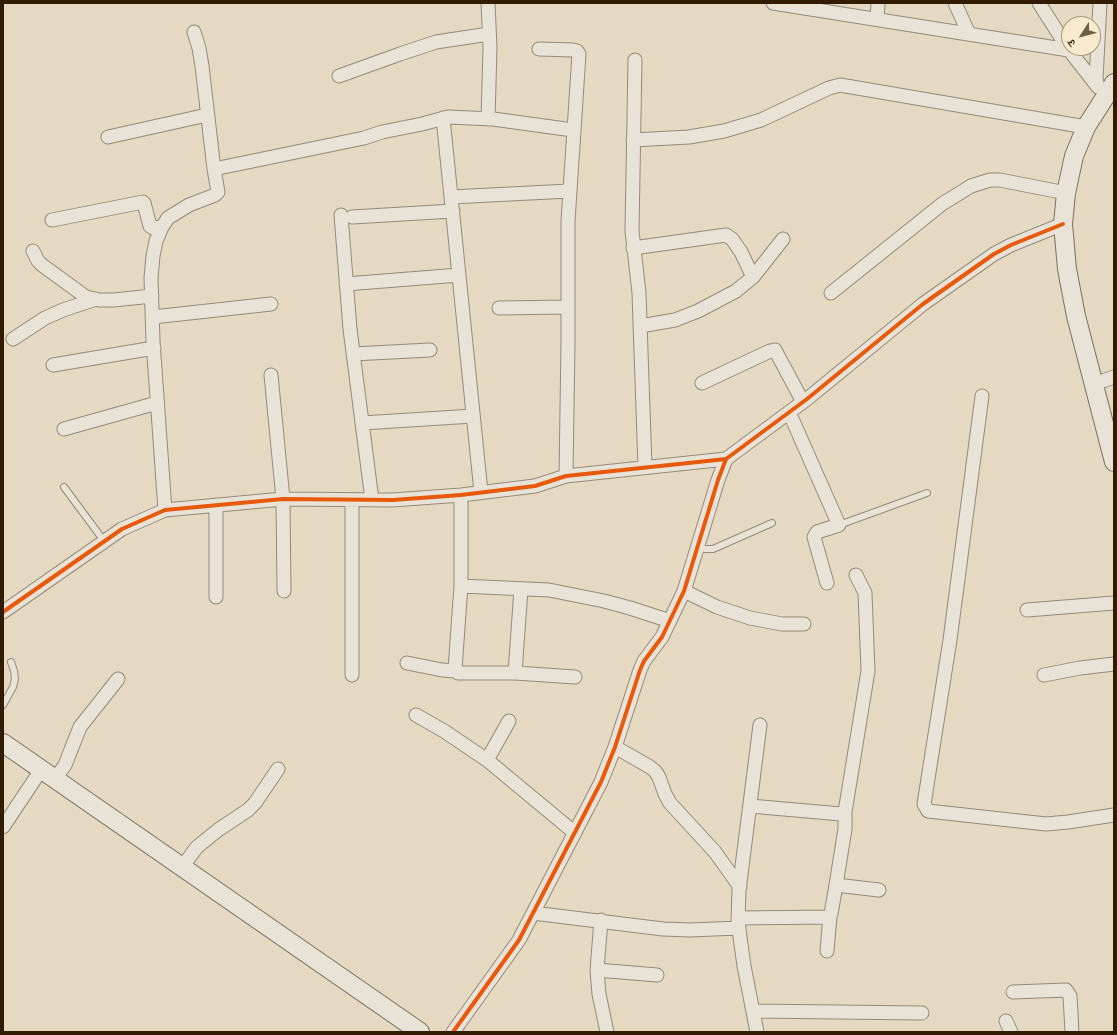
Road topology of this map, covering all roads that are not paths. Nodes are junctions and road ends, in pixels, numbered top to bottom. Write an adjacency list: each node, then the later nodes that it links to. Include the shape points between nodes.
1 (488, 3): 9 (street)
2 (774, 3): 7 (street)
3 (878, 3): 7 (street)
4 (955, 3): 10 (street)
5 (1039, 3): 11 (street)
6 (1100, 3): 17 (street, via 1096,79)
7 (877, 19): 10 (street)
8 (194, 32): 18 (street, via 199,48)
9 (489, 34): 16 (street, via 436,42); 20 (street)
10 (969, 34): 13 (street)
11 (1061, 37)
12 (539, 49): 22 (street, via 577,51)
13 (1061, 49)
14 (1075, 56): 17 (street)
15 (635, 60): 24 (street)
16 (339, 76)
17 (1106, 89): 21 (street)
18 (207, 116): 23 (street); 25 (street)
19 (443, 118): 20 (street); 25 (street, via 364,138); 28 (street)
20 (488, 119): 22 (street)
21 (1086, 127): 24 (street, via 840,85 761,120 724,131 689,137); 27 (street, via 1074,156)
22 (573, 130): 26 (street)
23 (108, 137)
24 (633, 140): 34 (street)
25 (214, 169): 32 (street, via 218,192 168,218)
26 (570, 191): 28 (street); 43 (street)
27 (1066, 193): 31 (street); 39 (street, via 1000,180 970,186 942,204)
28 (451, 197): 29 (street)
29 (453, 211): 36 (street); 38 (street, via 347,216)
30 (52, 220): 32 (street, via 143,202 150,226)
31 (1062, 224): 55 (street, via 1076,316); 57 (street, via 994,254 923,304)
32 (162, 227): 40 (street, via 153,256)
33 (783, 239): 37 (street)
34 (633, 248): 37 (street, via 726,235 741,252); 46 (street)
35 (33, 251): 41 (street, via 42,266 86,297)
36 (459, 274): 38 (street); 60 (street)
37 (753, 277): 46 (street, via 736,291 698,311 675,320)
38 (346, 284): 50 (street)
39 (831, 293)
40 (152, 296): 41 (street); 45 (street)
41 (96, 299): 47 (street, via 45,318)
42 (271, 304): 45 (street)
43 (568, 307): 44 (street); 67 (street)
44 (499, 308)
45 (153, 317): 48 (street)
46 (640, 326): 66 (street)
47 (13, 339)
48 (154, 348): 51 (street); 58 (street)
49 (430, 350): 50 (street)
50 (353, 354): 61 (street)
51 (53, 365)
52 (271, 376): 72 (street)
53 (1114, 377): 55 (street)
54 (702, 383): 57 (street, via 774,350)
55 (1094, 384): 63 (street)
56 (982, 396): 113 (street, via 950,640 924,804 928,811 1046,824)
57 (803, 402): 59 (street)
58 (157, 403): 62 (street); 76 (street)
59 (789, 412): 64 (street); 78 (street)
60 (473, 416): 61 (street); 69 (street)
61 (362, 423): 74 (street)
62 (64, 428)
63 (1110, 432): 65 (street)
64 (726, 459): 66 (street); 80 (street)
65 (1114, 462)
66 (646, 468): 67 (street)
67 (566, 476): 69 (street, via 535,486)
68 (64, 487): 79 (lane)
69 (481, 492): 71 (street)
70 (927, 493): 78 (lane)
71 (461, 495): 74 (street); 83 (street)
72 (283, 499): 73 (street); 75 (street); 85 (street)
73 (352, 500): 74 (street); 98 (street)
74 (372, 500)
75 (216, 505): 76 (street); 87 (street)
76 (165, 510): 79 (street, via 122,529)
77 (772, 523): 80 (lane, via 713,549)
78 (839, 525): 82 (street, via 817,532 814,537)
79 (104, 541): 90 (street)
80 (698, 547): 86 (street)
81 (856, 575): 112 (street, via 865,593 868,671)
82 (827, 584)
83 (461, 586): 84 (street); 96 (street)
84 (522, 589): 91 (street, via 549,590 604,601); 97 (street)
85 (284, 591)
86 (684, 591): 91 (street); 92 (street, via 717,607 750,618 782,624)
87 (216, 596)
88 (1114, 603): 89 (street)
89 (1027, 610)
90 (3, 612)
91 (670, 621): 107 (street, via 640,670)
92 (804, 624)
93 (10, 662): 102 (lane, via 14,671 13,687)
94 (407, 663): 96 (street)
95 (1114, 664): 99 (street)
96 (456, 672): 97 (street)
97 (515, 673): 100 (street)
98 (352, 675)
99 (1044, 675)
100 (575, 677)
101 (118, 679): 110 (street, via 80,727 65,765)
102 (3, 705)
103 (416, 715): 108 (street)
104 (509, 721): 108 (street)
105 (760, 725): 111 (street)
106 (3, 743): 110 (street)
107 (615, 747): 115 (street, via 601,782); 118 (street, via 655,771 670,803 716,852)
108 (488, 760): 115 (street)
109 (278, 769): 116 (street, via 248,810 197,847)
110 (48, 774): 114 (street); 116 (street)
111 (750, 806): 112 (street, via 841,814); 118 (street)
112 (845, 812): 117 (street, via 845,829)
113 (1114, 815)
114 (3, 827)
115 (575, 833): 120 (street)
116 (182, 867): 130 (street)
117 (836, 885): 119 (street); 121 (street)
118 (740, 887): 123 (street)
119 (879, 890)
120 (533, 913): 122 (street); 131 (street, via 519,940)
121 (830, 916): 123 (street); 124 (street)
122 (601, 920): 123 (street, via 663,929 690,930); 125 (street)
123 (739, 923): 128 (street)
124 (828, 951)
125 (597, 970): 126 (street); 132 (street)
126 (657, 975)
127 (1013, 992): 134 (street, via 1066,990 1070,996)
128 (753, 1011): 129 (street); 133 (street)
129 (922, 1013)
130 (420, 1032)
131 (453, 1032)
132 (607, 1032)
133 (757, 1032)
134 (1072, 1032)

